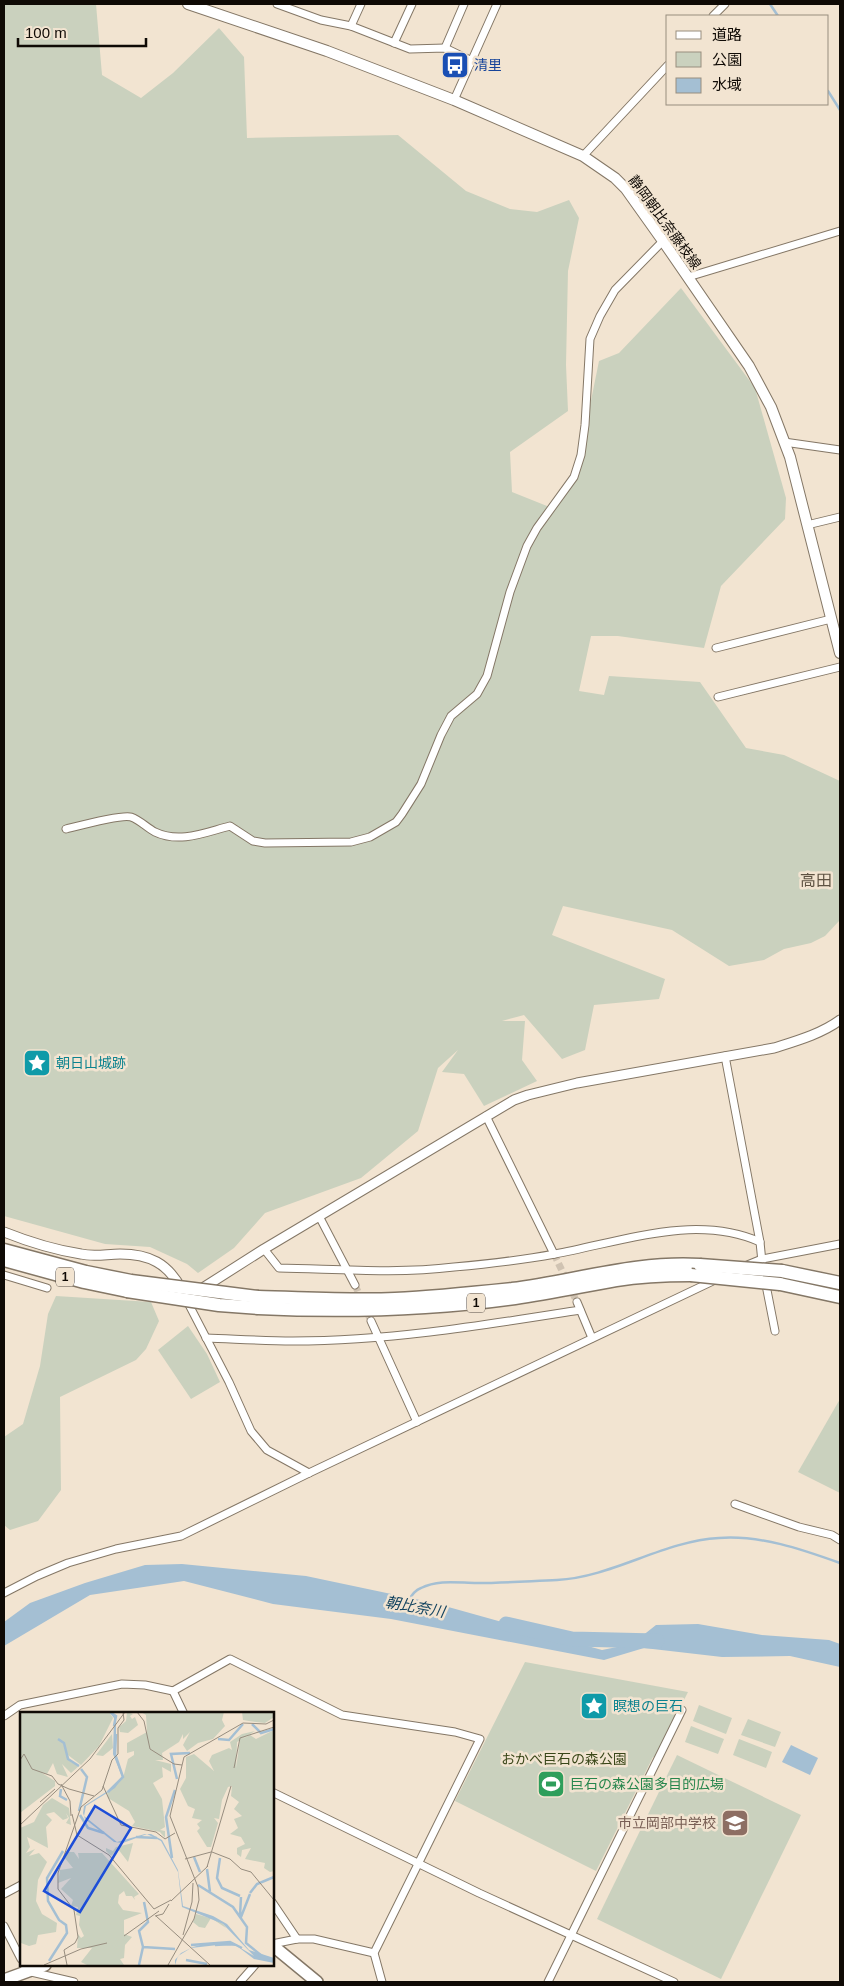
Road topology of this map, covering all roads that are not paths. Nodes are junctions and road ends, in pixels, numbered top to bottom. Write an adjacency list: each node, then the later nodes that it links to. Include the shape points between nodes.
1 (188, 4): 16 (main road, 静岡朝比奈藤枝線, via 327,51)
2 (277, 4): 9 (street)
3 (308, 4): 9 (street)
4 (361, 4): 11 (street)
5 (412, 4): 12 (street)
6 (464, 4): 13 (street)
7 (497, 4): 14 (street)
8 (725, 4): 10 (street)
9 (304, 13): 11 (street)
10 (714, 15)
11 (351, 26): 12 (street)
12 (394, 43): 13 (street, via 410,48)
13 (445, 48): 14 (street)
14 (472, 61): 16 (street)
15 (666, 67): 17 (street)
16 (454, 100): 17 (main road, 静岡朝比奈藤枝線)
17 (583, 156): 19 (main road, 静岡朝比奈藤枝線, via 603,168 626,189)
18 (840, 231): 20 (street)
19 (663, 241): 20 (main road, 静岡朝比奈藤枝線); 30 (street, via 615,290 600,316 590,339 585,425 574,477 536,528 527,546 510,592 487,676 477,694 451,716 421,784 396,822 370,837 340,844 259,842 230,826 187,837 167,836 154,832 130,816)
20 (688, 277): 21 (main road, 静岡朝比奈藤枝線, via 749,366 771,407)
21 (784, 442): 22 (street); 24 (main road, 静岡朝比奈藤枝線)
22 (840, 450)
23 (840, 517): 24 (street)
24 (807, 525): 25 (main road, 静岡朝比奈藤枝線)
25 (831, 619): 26 (street); 27 (main road, 静岡朝比奈藤枝線)
26 (716, 648)
27 (840, 653)
28 (840, 667): 29 (street)
29 (718, 697)
30 (66, 829)
31 (840, 1020): 32 (street, via 804,1038 774,1048)
32 (725, 1056): 33 (street, via 528,1094); 36 (street)
33 (486, 1116): 34 (street); 40 (street)
34 (319, 1216): 38 (street); 43 (street)
35 (4, 1232): 50 (street, via 84,1255 120,1254 158,1262 174,1275)
36 (760, 1242): 40 (street, via 721,1232 681,1230); 41 (street)
37 (840, 1244): 41 (street)
38 (264, 1249): 43 (street, via 279,1268); 50 (street)
39 (4, 1250): 47 (highway)
40 (554, 1254): 43 (street, via 452,1268)
41 (762, 1259): 55 (street); 58 (street)
42 (4, 1260): 47 (highway, 1, via 84,1282)
43 (347, 1270): 46 (street)
44 (4, 1275): 48 (street)
45 (840, 1283): 51 (highway, bridge, via 782,1271 700,1265 654,1266 515,1289 432,1297)
46 (355, 1285)
47 (129, 1286): 51 (highway, 1, bridge, via 219,1305)
48 (47, 1288)
49 (840, 1297): 51 (highway, 1, bridge, via 780,1284 691,1275 617,1280 451,1306 342,1311)
50 (186, 1298): 57 (street)
51 (258, 1302)
52 (577, 1302): 53 (street)
53 (580, 1310): 56 (street, via 479,1326); 58 (street)
54 (371, 1320): 56 (street)
55 (774, 1331)
56 (379, 1336): 57 (street, via 294,1341); 59 (street)
57 (206, 1338): 60 (street, via 251,1431 267,1450)
58 (592, 1338): 59 (street)
59 (417, 1422): 60 (street)
60 (309, 1473): 63 (street, via 181,1536 134,1544 85,1558 37,1576)
61 (735, 1504): 62 (street)
62 (840, 1540)
63 (4, 1593)
64 (173, 1691): 66 (street); 67 (street, via 122,1684 20,1705); 69 (street, via 230,1659 342,1715 455,1732 480,1739)
65 (682, 1710): 74 (street)
66 (183, 1712)
67 (4, 1716)
68 (274, 1793): 69 (street)
69 (418, 1862): 74 (street); 78 (street)
70 (20, 1886): 71 (street)
71 (4, 1894)
72 (274, 1905): 75 (street)
73 (4, 1926): 79 (street)
74 (572, 1935): 88 (street); 89 (street)
75 (297, 1940): 76 (street); 78 (street, via 314,1939)
76 (274, 1945)
77 (274, 1947): 86 (main road)
78 (374, 1953): 87 (street)
79 (20, 1957)
80 (39, 1966): 82 (main road)
81 (254, 1966): 85 (street)
82 (26, 1968): 83 (main road); 84 (street)
83 (4, 1980)
84 (74, 1982)
85 (240, 1982)
86 (317, 1982)
87 (382, 1982)
88 (548, 1982)
89 (674, 1982)

